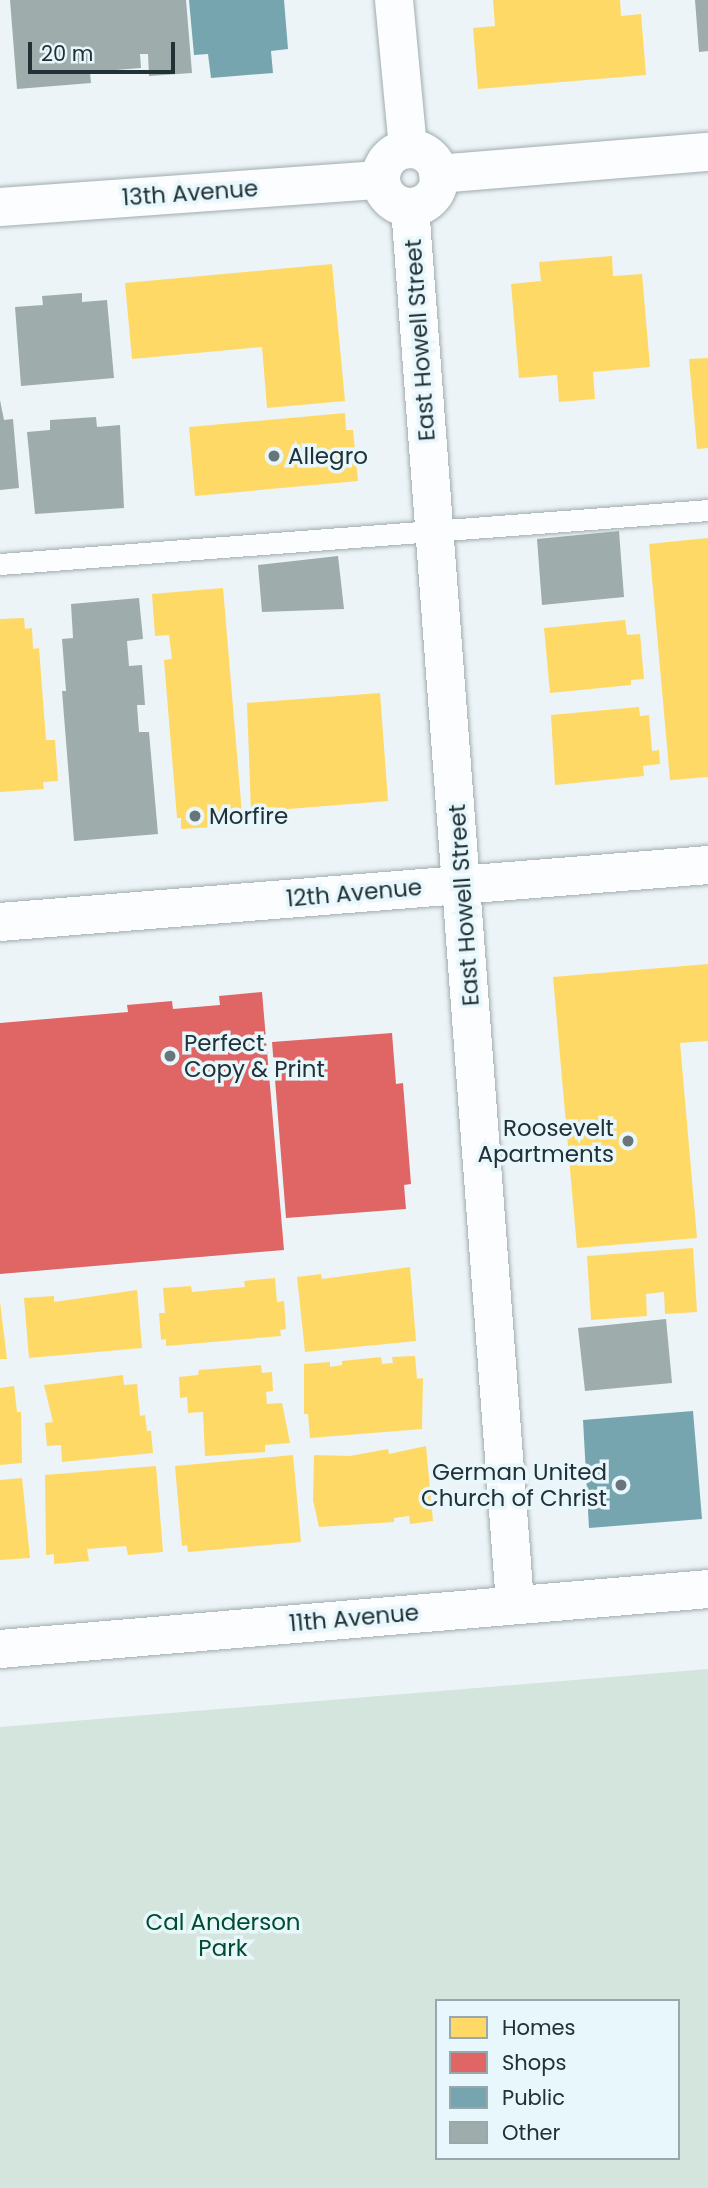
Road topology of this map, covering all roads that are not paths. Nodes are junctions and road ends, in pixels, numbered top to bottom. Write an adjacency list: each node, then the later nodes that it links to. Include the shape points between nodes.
1 (394, 0): 2 (street)
2 (408, 149): 4 (street, via 430,157); 5 (street, via 386,161)
3 (708, 152): 4 (street)
4 (438, 174): 6 (street, via 430,199)
5 (381, 180): 6 (street, via 388,198); 7 (street, 13th Avenue)
6 (410, 207): 9 (street, East Howell Street)
7 (0, 208)
8 (708, 510): 9 (lane)
9 (435, 532): 10 (lane); 12 (street, East Howell Street)
10 (0, 564)
11 (708, 865): 12 (street, 12th Avenue)
12 (463, 884): 13 (street, 12th Avenue); 15 (street, East Howell Street)
13 (0, 922)
14 (708, 1589): 15 (street, 11th Avenue)
15 (514, 1604): 16 (street, 11th Avenue)
16 (0, 1649)

